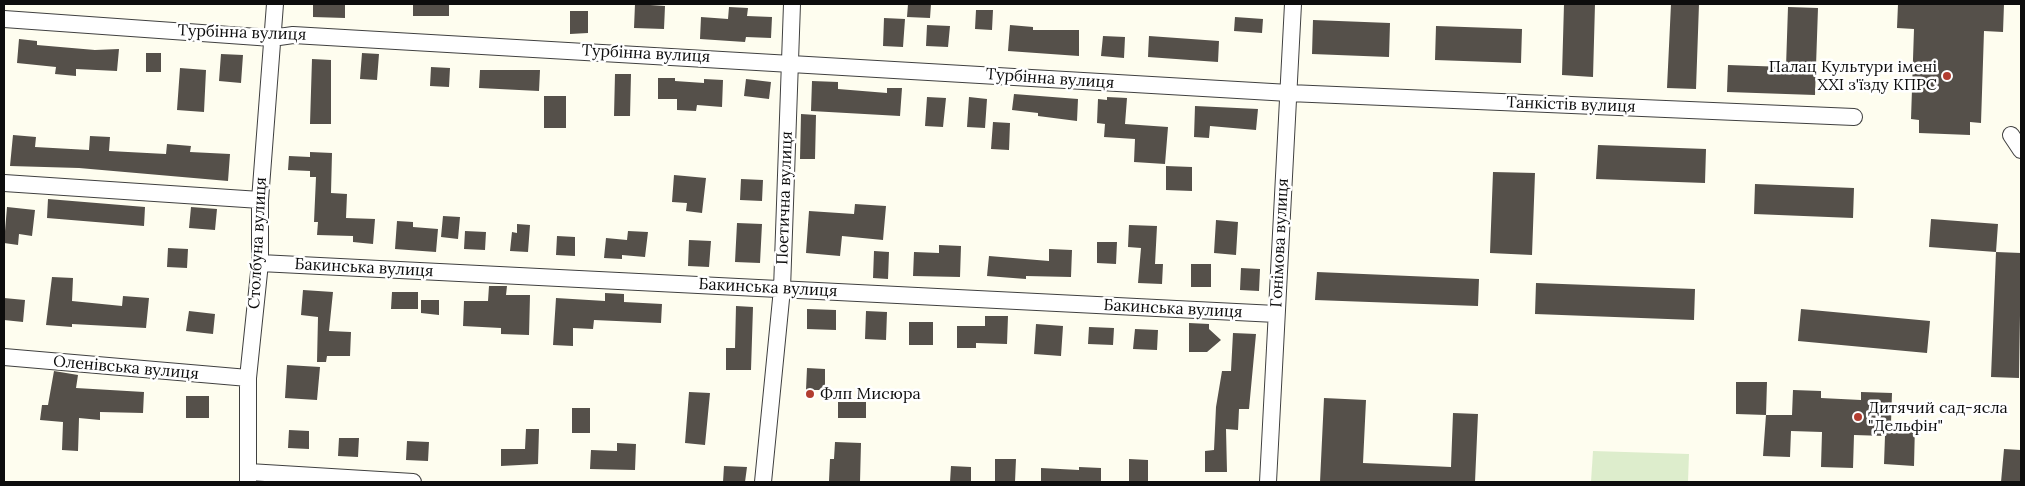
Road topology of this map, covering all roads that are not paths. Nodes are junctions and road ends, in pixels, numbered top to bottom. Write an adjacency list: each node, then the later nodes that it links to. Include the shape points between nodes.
1 (275, 4): 5 (street, Столбуна вулиця)
2 (792, 4): 6 (street, Поетична вулиця)
3 (1293, 4): 7 (street, Гонімова вулиця)
4 (4, 19): 5 (street, Турбінна вулиця)
5 (272, 38): 6 (street, Турбінна вулиця, via 293,35); 12 (street, Столбуна вулиця)
6 (790, 62): 7 (street, Турбінна вулиця); 14 (street, Поетична вулиця)
7 (1289, 93): 8 (street, Танкістів вулиця); 15 (street, Гонімова вулиця)
8 (1854, 117)
9 (2011, 135): 10 (street)
10 (2021, 150)
11 (4, 183): 12 (street)
12 (260, 200): 13 (street, Столбуна вулиця)
13 (260, 263): 14 (street, Бакинська вулиця); 17 (street, Столбуна вулиця)
14 (782, 289): 15 (street, Бакинська вулиця); 20 (street, Поетична вулиця)
15 (1276, 314): 21 (street, Гонімова вулиця)
16 (4, 357): 17 (street, Оленівська вулиця)
17 (248, 378): 18 (street, Столбуна вулиця)
18 (248, 477): 19 (street)
19 (413, 482)
20 (763, 482)
21 (1268, 482)

